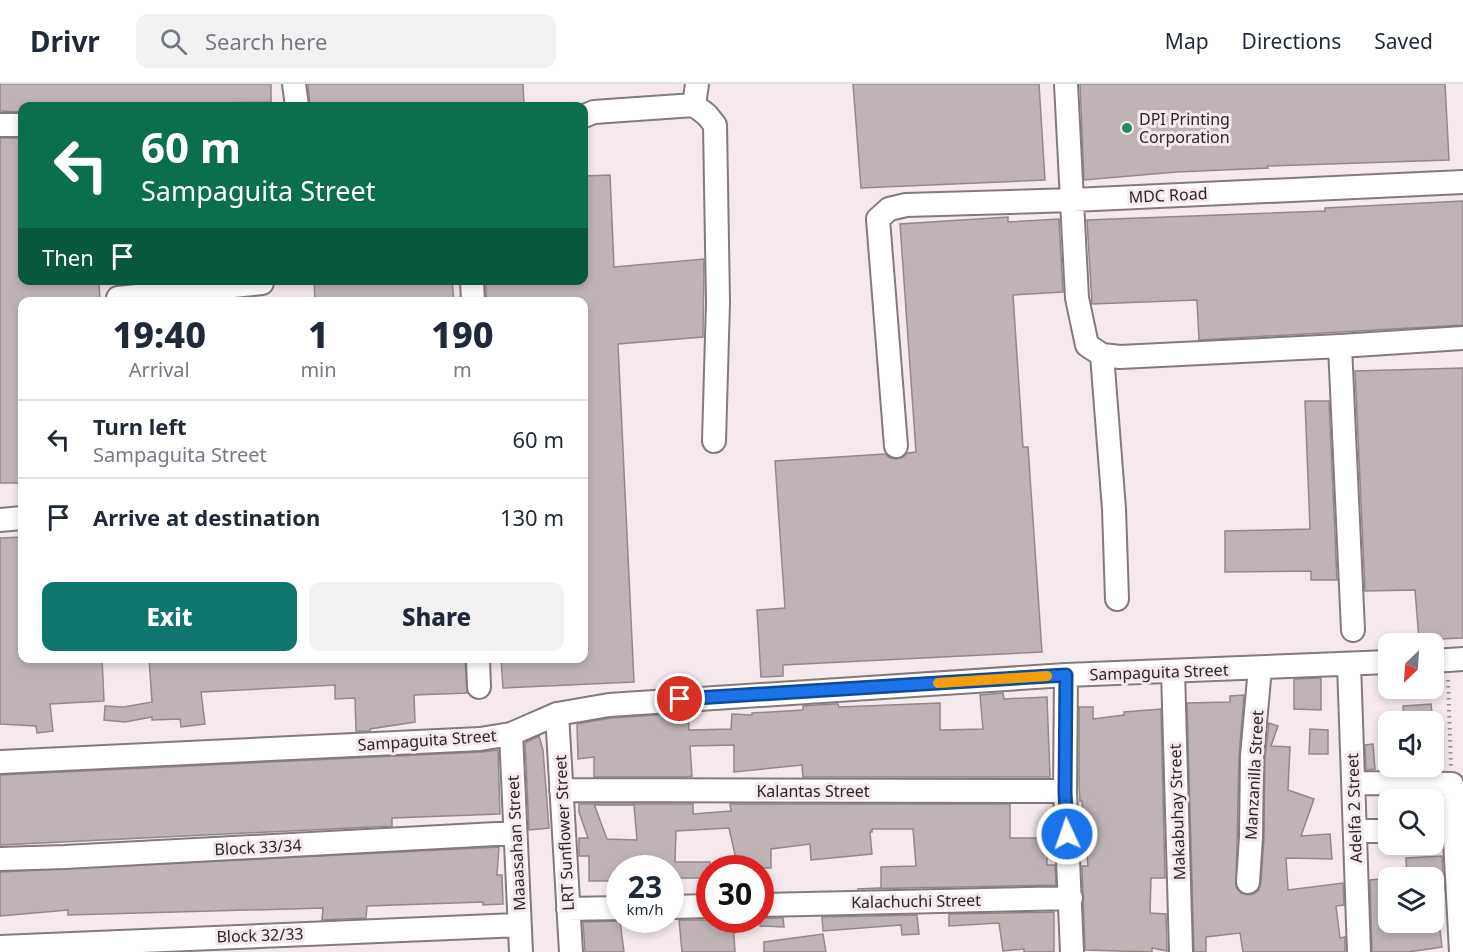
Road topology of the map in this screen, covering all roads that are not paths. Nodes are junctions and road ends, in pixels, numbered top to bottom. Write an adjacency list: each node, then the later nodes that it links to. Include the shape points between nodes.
1 (294, 84): 4 (street)
2 (1066, 84): 9 (street)
3 (696, 94): 5 (street); 15 (street, via 715,125 718,302)
4 (296, 102)
5 (588, 114)
6 (0, 125): 7 (street)
7 (18, 125)
8 (1463, 182): 9 (street, MDC Road)
9 (1073, 200): 14 (street, via 1077,298 1087,345); 16 (street, MDC Road, via 906,205 889,209 878,219)
10 (247, 285): 11 (street)
11 (118, 294)
12 (1463, 338): 13 (street)
13 (1340, 346): 14 (street); 20 (street)
14 (1102, 355): 19 (street)
15 (714, 441)
16 (896, 446)
17 (18, 518): 18 (street)
18 (0, 520)
19 (1117, 599)
20 (1353, 630)
21 (478, 663): 27 (street)
22 (1378, 663): 23 (street, Sampaguita Street)
23 (1349, 664): 24 (street, Sampaguita Street); 31 (street, Adelfa 2 Street)
24 (1260, 668): 25 (street, Sampaguita Street); 38 (street, Manzanilla Street, via 1252,756)
25 (1173, 671): 26 (street, Sampaguita Street); 48 (street, Makabuhay Street)
26 (1066, 675): 28 (street, Sampaguita Street, via 609,705); 33 (street)
27 (479, 687)
28 (557, 714): 29 (street, Sampaguita Street); 32 (street, LRT Sunflower Street)
29 (511, 734): 30 (street, Sampaguita Street, via 480,739); 36 (street, Maaasahan Street)
30 (0, 762)
31 (1354, 783): 34 (street, Adelfa 2 Street); 50 (street, via 1452,784)
32 (561, 790): 33 (street, Kalantas Street); 42 (street, LRT Sunflower Street)
33 (1065, 792): 39 (street)
34 (1355, 831): 35 (street); 49 (street, Adelfa 2 Street)
35 (1378, 831)
36 (515, 833): 37 (street, Block 33/34); 43 (street, Maaasahan Street)
37 (0, 859)
38 (1248, 882)
39 (1071, 898): 40 (street, Kalachuchi Street); 47 (street)
40 (774, 905)
41 (606, 908): 42 (street)
42 (568, 909): 46 (street, LRT Sunflower Street)
43 (519, 925): 44 (street, Block 32/33); 45 (street, Maaasahan Street)
44 (0, 946)
45 (521, 952)
46 (571, 952)
47 (1072, 952)
48 (1181, 952)
49 (1359, 952)
50 (1461, 952)

